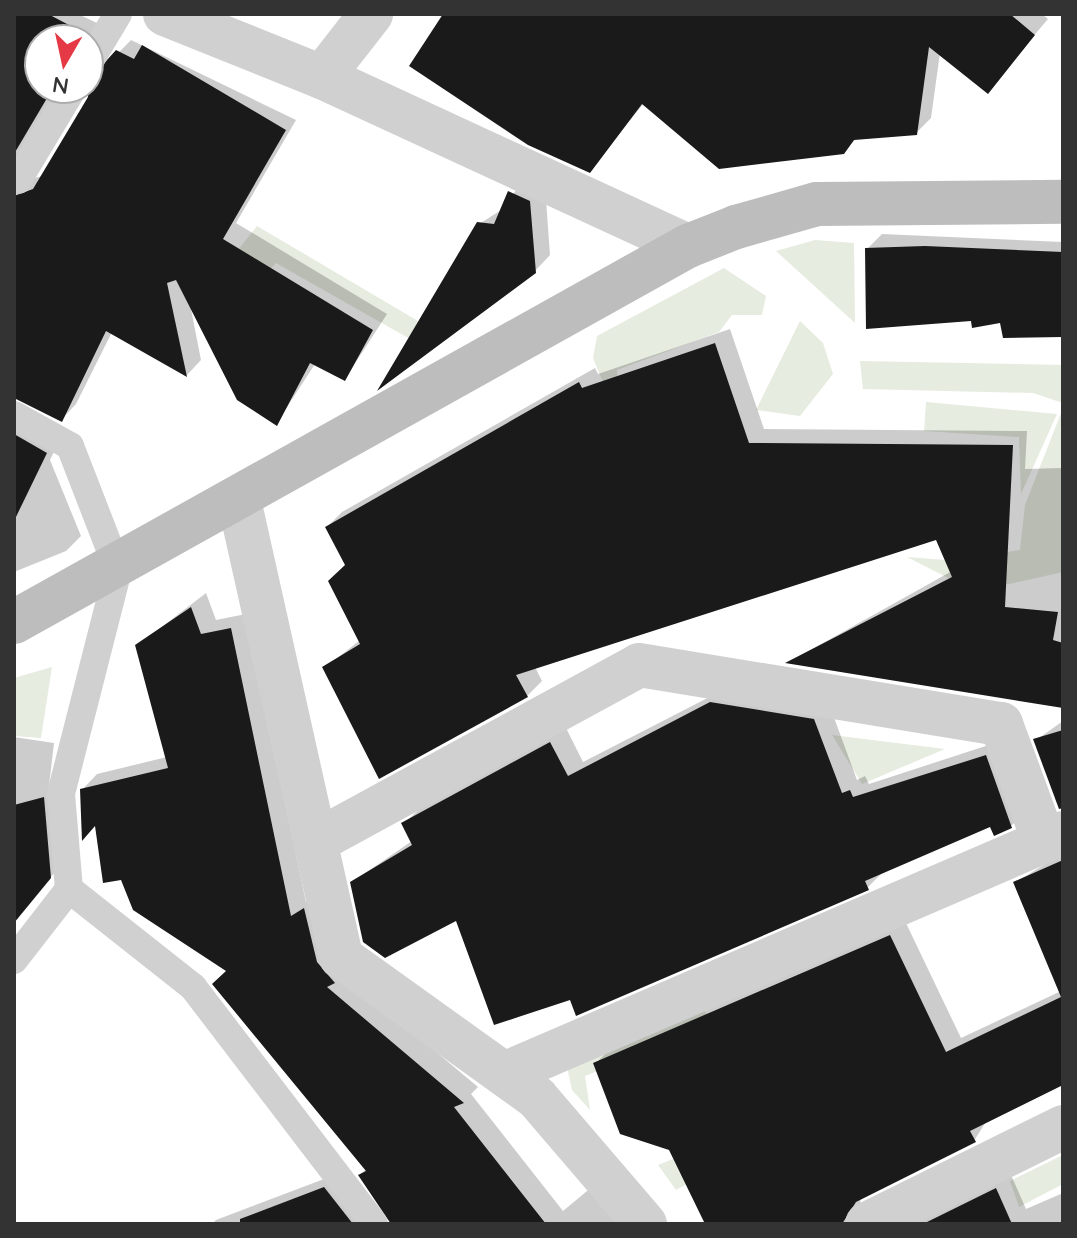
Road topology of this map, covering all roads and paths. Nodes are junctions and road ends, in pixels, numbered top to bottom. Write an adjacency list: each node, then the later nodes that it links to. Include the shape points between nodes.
1 (118, 14): 4 (lane)
2 (165, 14): 5 (street)
3 (371, 14): 5 (street)
4 (104, 37)
5 (322, 77): 9 (street)
6 (63, 104): 7 (lane)
7 (18, 180)
8 (1063, 202): 9 (street, via 817,204)
9 (688, 246): 11 (street)
10 (14, 415): 12 (lane, via 70,446)
11 (239, 500): 12 (street); 15 (street)
12 (118, 570): 13 (street); 16 (lane, via 61,794)
13 (14, 622)
14 (1054, 837): 15 (street, via 1001,724 639,665); 18 (street)
15 (315, 842): 18 (street, via 341,957)
16 (69, 889): 17 (lane); 20 (lane, via 193,987)
17 (14, 960)
18 (504, 1074): 21 (street, via 537,1098)
19 (1063, 1127): 22 (street)
20 (374, 1224)
21 (645, 1224)
22 (867, 1224)

